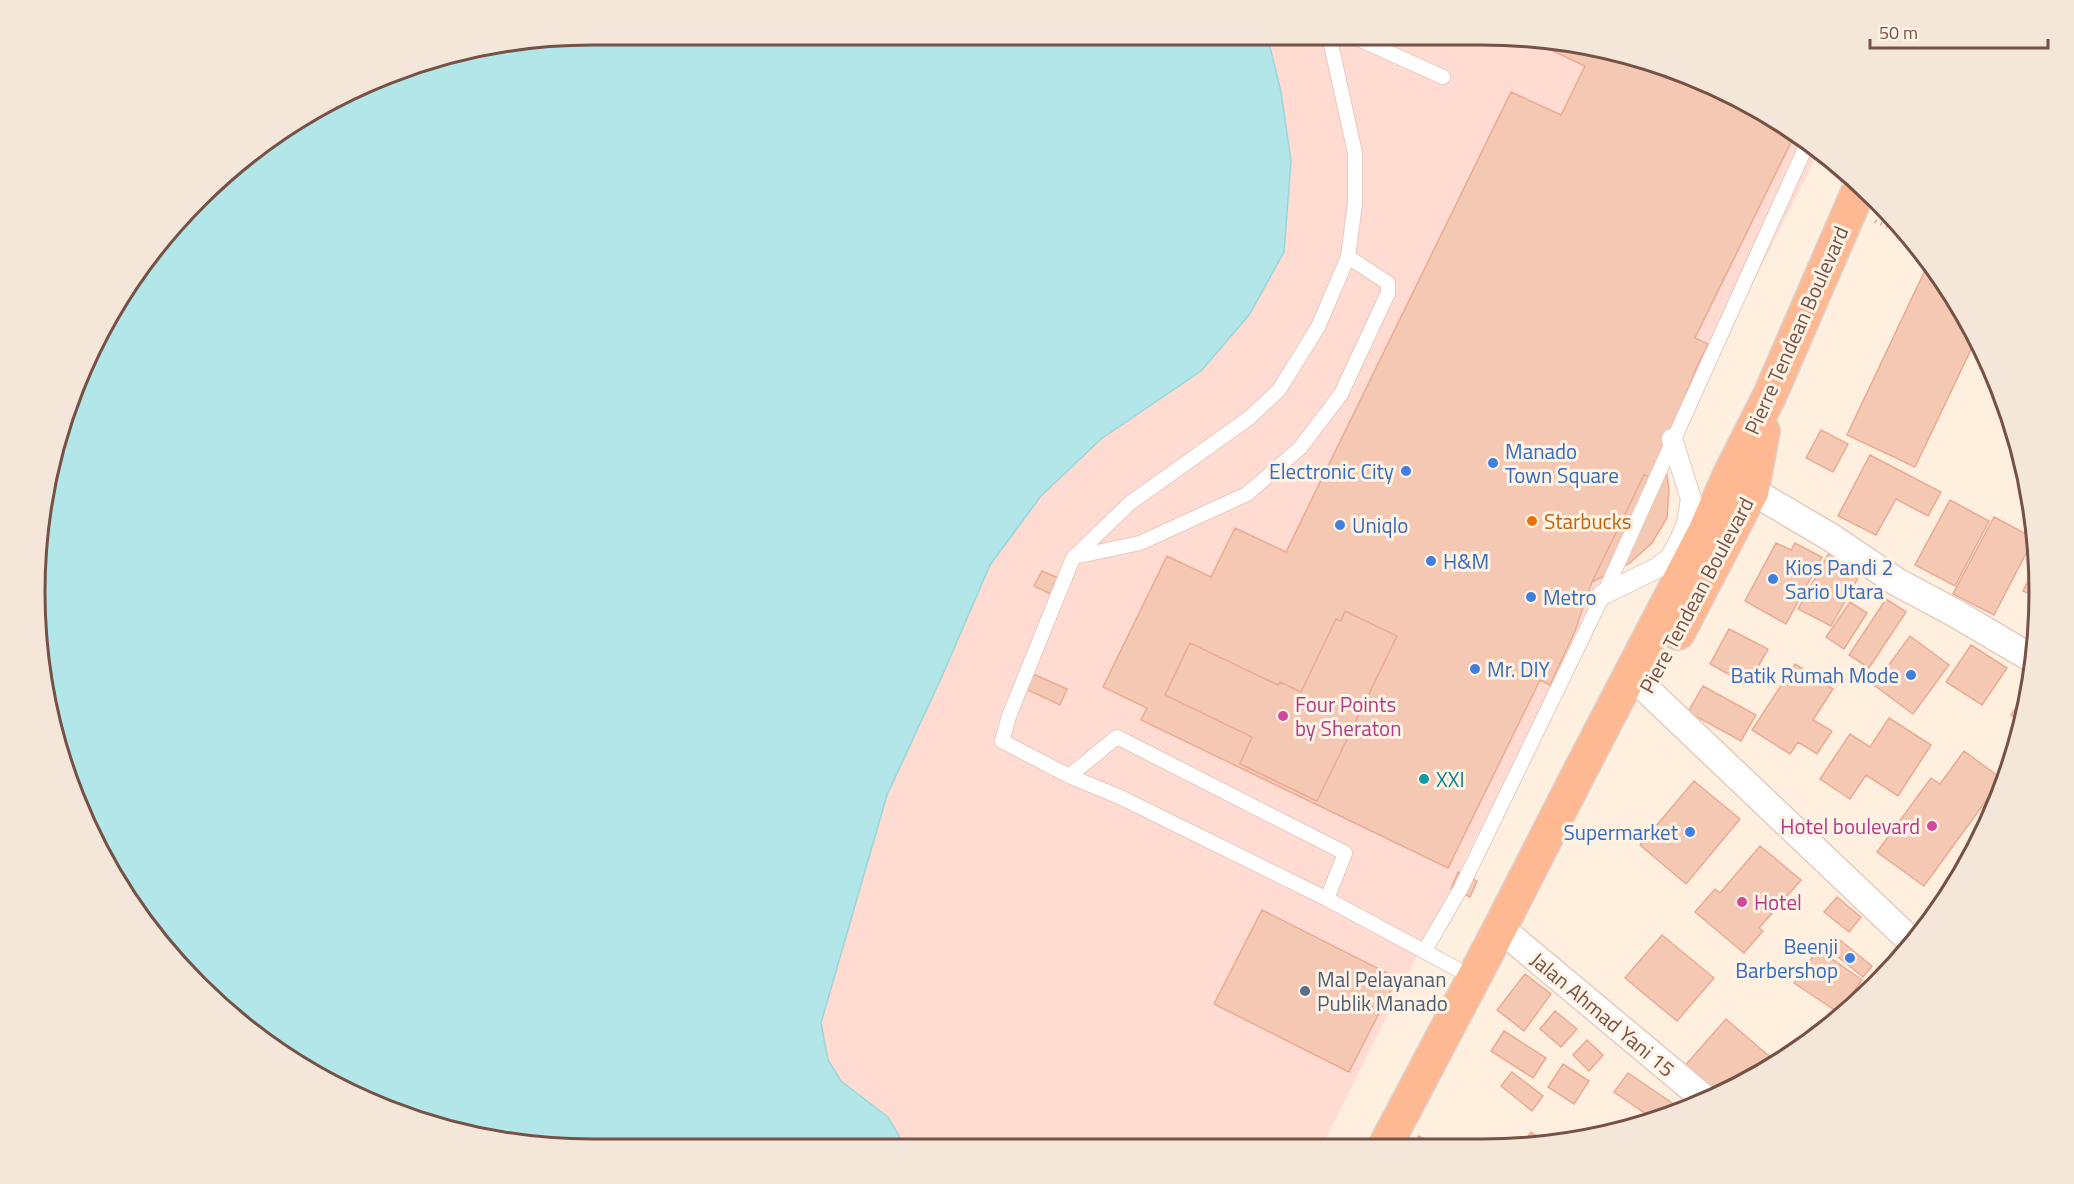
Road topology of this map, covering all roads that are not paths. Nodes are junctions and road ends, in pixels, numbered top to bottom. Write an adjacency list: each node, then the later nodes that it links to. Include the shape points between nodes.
1 (1331, 45): 6 (lane, via 1355,153 1355,202)
2 (1372, 45): 3 (lane)
3 (1443, 76)
4 (1804, 150): 7 (lane)
5 (1852, 190): 8 (highway, Pierre Tendean Boulevard)
6 (1348, 257): 10 (lane, via 1318,327 1279,390 1249,418 1130,503); 10 (lane, via 1388,283 1388,293 1341,394 1300,448 1247,494 1140,543)
7 (1672, 439): 9 (street); 12 (lane)
8 (1735, 486): 9 (street); 13 (highway, Piere Tendean Boulevard); 14 (street, via 1832,538 1897,582); 15 (highway, Piere Tendean Boulevard)
9 (1691, 499): 11 (street, via 1687,524 1678,544)
10 (1073, 558): 17 (lane, via 1002,741)
11 (1658, 568): 12 (street); 13 (street)
12 (1602, 595): 21 (lane, via 1461,888)
13 (1667, 604): 16 (highway, Piere Tendean Boulevard)
14 (2025, 654)
15 (1647, 691): 16 (highway, Piere Tendean Boulevard); 20 (street)
16 (1579, 773): 19 (highway, Piere Tendean Boulevard)
17 (1069, 776): 18 (lane); 18 (lane, via 1117,737 1344,853)
18 (1327, 899): 21 (lane)
19 (1500, 928): 22 (highway, Piere Tendean Boulevard); 23 (street, Jalan Ahmad Yani 15)
20 (1906, 937)
21 (1424, 952): 22 (lane)
22 (1473, 977): 24 (highway, Piere Tendean Boulevard)
23 (1699, 1094)
24 (1389, 1139)

